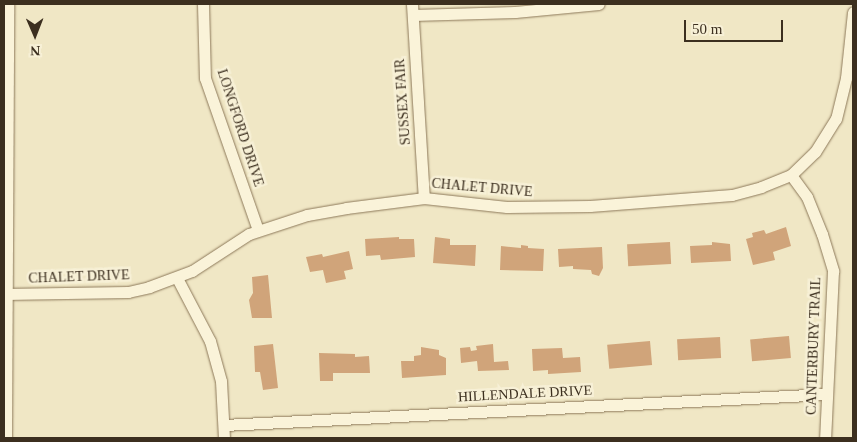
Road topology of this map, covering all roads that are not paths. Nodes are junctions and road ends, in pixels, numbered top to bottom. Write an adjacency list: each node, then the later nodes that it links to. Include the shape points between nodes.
1 (8, 4): 6 (street)
2 (203, 4): 9 (street, LONGFORD DRIVE, via 205,78)
3 (599, 4): 4 (street, via 515,12)
4 (413, 9): 8 (street, SUSSEX FAIR)
5 (853, 12): 7 (street, CHALET DRIVE, via 846,78 836,119 814,152)
6 (5, 90): 11 (street)
7 (791, 175): 8 (street, CHALET DRIVE, via 732,194 590,206 507,207); 12 (street, CANTERBURY TRAIL, via 807,197 832,271)
8 (424, 198): 9 (street, CHALET DRIVE, via 306,215)
9 (258, 230): 10 (street, CHALET DRIVE)
10 (177, 278): 11 (street, CHALET DRIVE, via 128,292); 13 (street, via 210,341 221,382)
11 (6, 294): 14 (street)
12 (827, 394): 13 (street, HILLENDALE DRIVE); 16 (street, CANTERBURY TRAIL)
13 (224, 425): 15 (street)
14 (6, 438)
15 (224, 438)
16 (825, 438)

